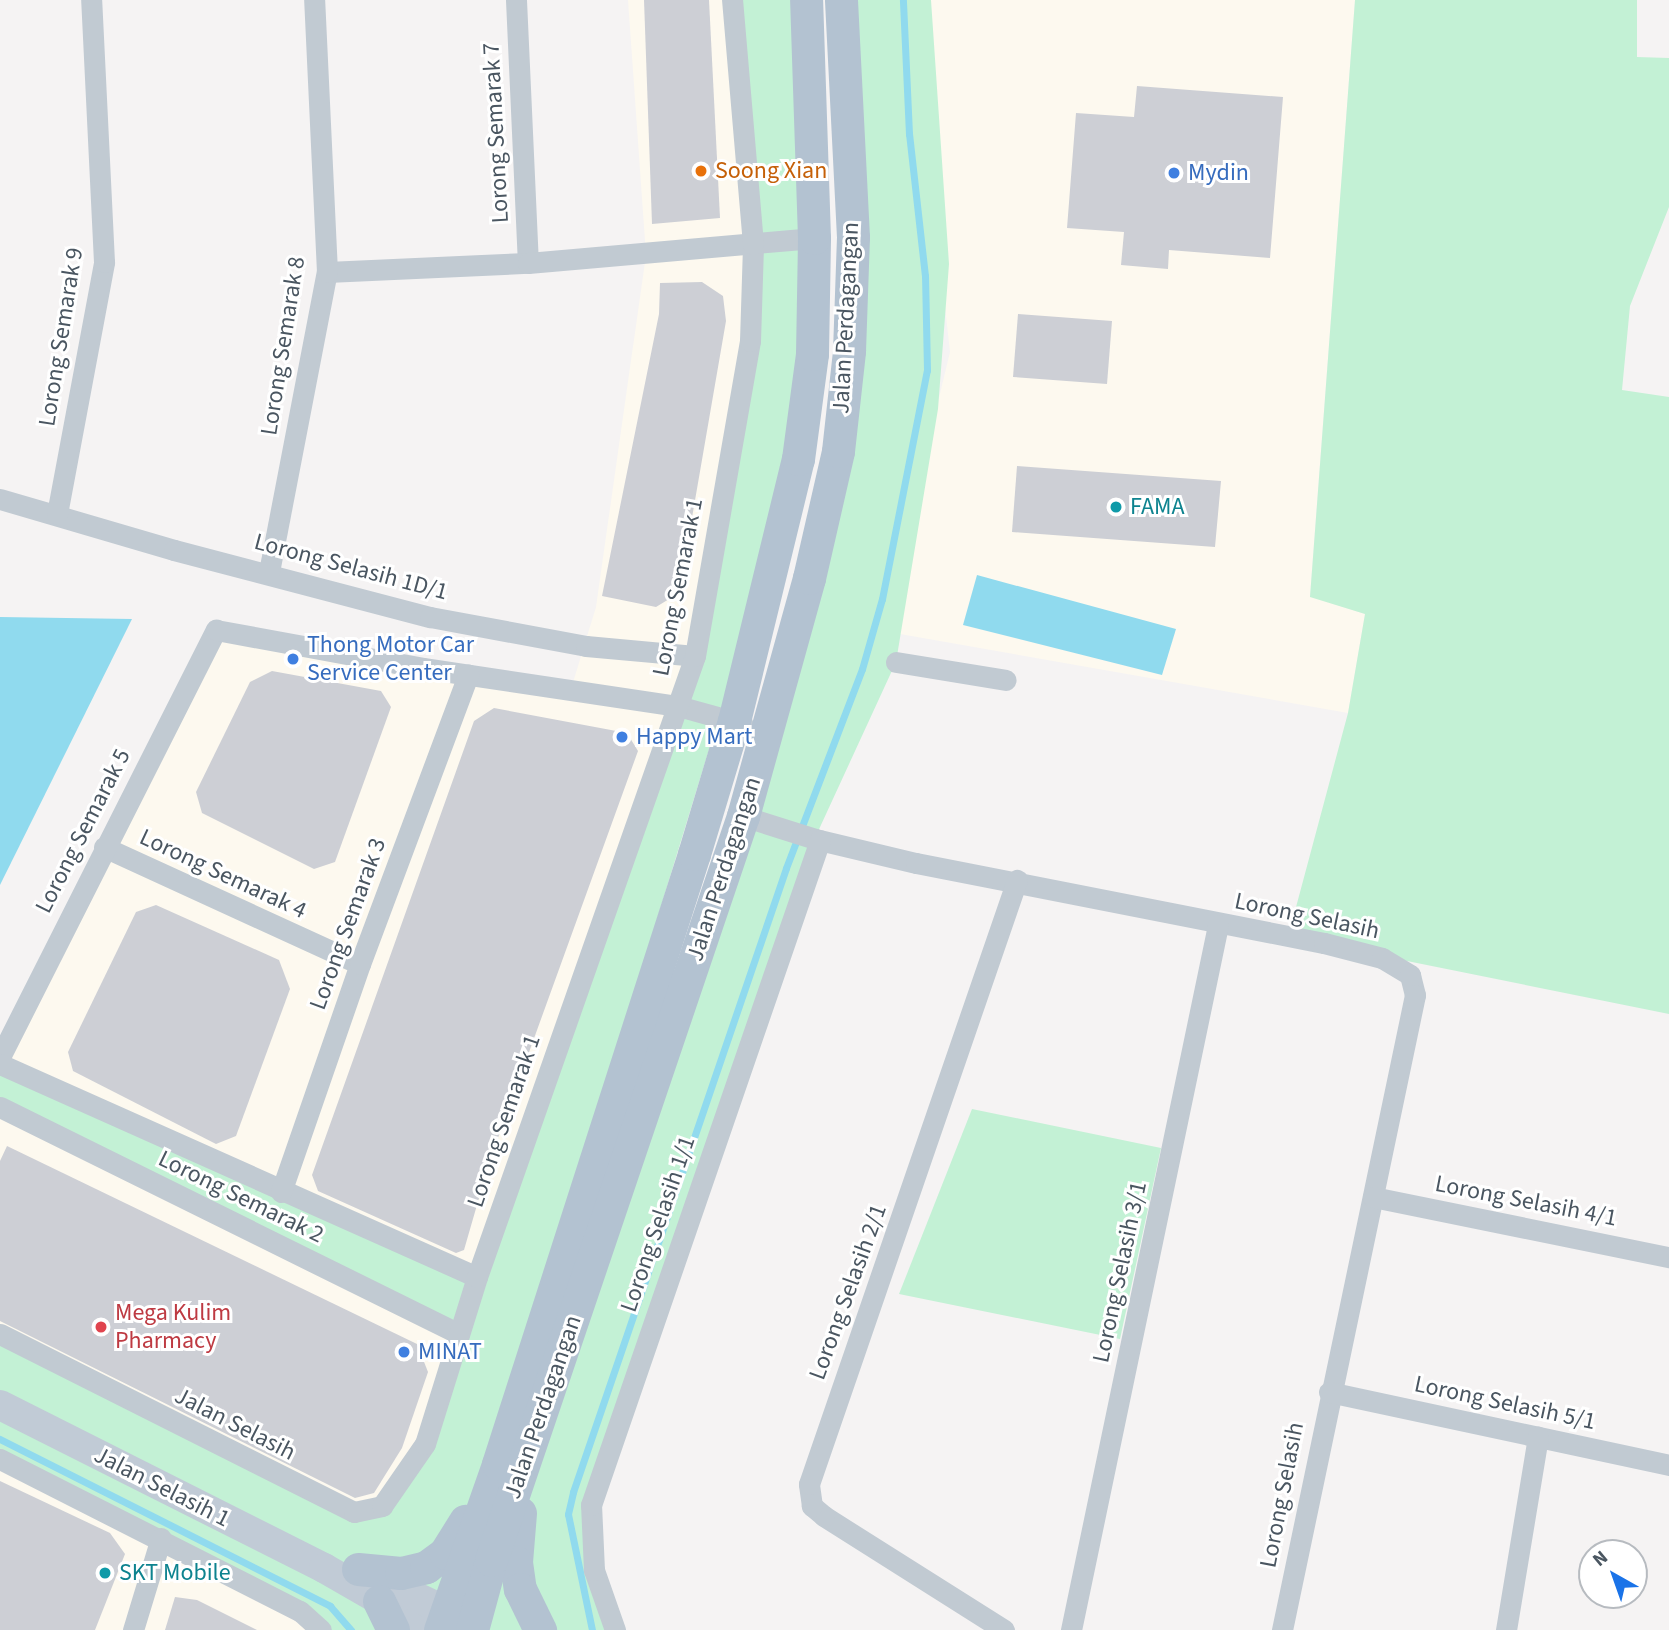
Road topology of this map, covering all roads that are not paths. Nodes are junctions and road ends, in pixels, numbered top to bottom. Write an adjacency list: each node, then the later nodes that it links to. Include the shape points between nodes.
1 (91, 0): 12 (street, Lorong Semarak 9, via 104,262)
2 (314, 0): 10 (street, Lorong Semarak 8)
3 (516, 0): 9 (street, Lorong Semarak 7)
4 (732, 0): 8 (street, Lorong Semarak 1)
5 (806, 0): 7 (main road, Jalan Perdagangan)
6 (841, 0): 20 (main road, Jalan Perdagangan, via 853,237 849,351 838,451)
7 (814, 238): 8 (street); 19 (main road, Jalan Perdagangan, via 813,354 798,459)
8 (753, 244): 9 (street); 14 (street, Lorong Semarak 1, via 750,341)
9 (528, 263): 10 (street)
10 (327, 272): 13 (street, Lorong Semarak 8)
11 (0, 499): 12 (street, Lorong Selasih 1D/1)
12 (57, 514): 13 (street, Lorong Selasih 1D/1, via 174,550)
13 (269, 572): 14 (street, Lorong Selasih 1D/1, via 430,617 586,646)
14 (695, 656): 18 (street, Lorong Semarak 1)
15 (896, 662): 17 (street)
16 (468, 675): 18 (street); 23 (street, Lorong Semarak 5, via 216,630); 26 (street, Lorong Semarak 3)
17 (1006, 680)
18 (678, 706): 19 (street); 33 (street, Lorong Semarak 1)
19 (734, 720): 20 (street); 43 (main road, Jalan Perdagangan)
20 (768, 732): 21 (main road, Jalan Perdagangan)
21 (757, 821): 22 (street, Lorong Selasih); 40 (main road, Jalan Perdagangan)
22 (820, 840): 24 (street, Lorong Selasih); 52 (street, Lorong Selasih 1/1, via 591,1504 594,1570)
23 (104, 847): 26 (street, Lorong Semarak 4); 27 (street, Lorong Semarak 5)
24 (1017, 880): 25 (street, Lorong Selasih); 53 (street, Lorong Selasih 2/1, via 809,1484 812,1506 824,1516)
25 (1218, 925): 31 (street, Lorong Selasih, via 1382,958 1410,975 1415,995); 54 (street, Lorong Selasih 3/1)
26 (360, 964): 30 (street, Lorong Semarak 3)
27 (0, 1057)
28 (0, 1064): 30 (street)
29 (0, 1107): 35 (street, Lorong Semarak 2)
30 (281, 1192): 33 (street)
31 (1373, 1197): 32 (street, Lorong Selasih 4/1); 36 (street, Lorong Selasih)
32 (1669, 1257)
33 (477, 1277): 35 (street, Lorong Semarak 1)
34 (0, 1334): 39 (street, Jalan Selasih, via 354,1513 372,1511 389,1499)
35 (459, 1334): 39 (street, Lorong Semarak 1)
36 (1329, 1392): 38 (street, Lorong Selasih 5/1); 55 (street, Lorong Selasih)
37 (0, 1405): 45 (street, Jalan Selasih 1)
38 (1538, 1437): 42 (street, Lorong Selasih 5/1); 56 (street)
39 (425, 1444)
40 (527, 1455): 48 (main road, Jalan Perdagangan); 51 (main road, via 516,1562 520,1589)
41 (0, 1459): 44 (street)
42 (1669, 1465)
43 (494, 1476): 46 (main road, via 445,1553 426,1567 401,1573); 48 (main road, Jalan Perdagangan)
44 (161, 1538): 49 (street); 50 (street, via 300,1611)
45 (324, 1569): 46 (street, Jalan Selasih 1); 47 (street, Jalan Selasih 1)
46 (358, 1569): 48 (street, Jalan Selasih 1)
47 (386, 1615): 48 (street, Jalan Selasih 1)
48 (458, 1626)
49 (132, 1630)
50 (321, 1630)
51 (540, 1630)
52 (615, 1630)
53 (1004, 1630)
54 (1071, 1630)
55 (1283, 1630)
56 (1506, 1630)

